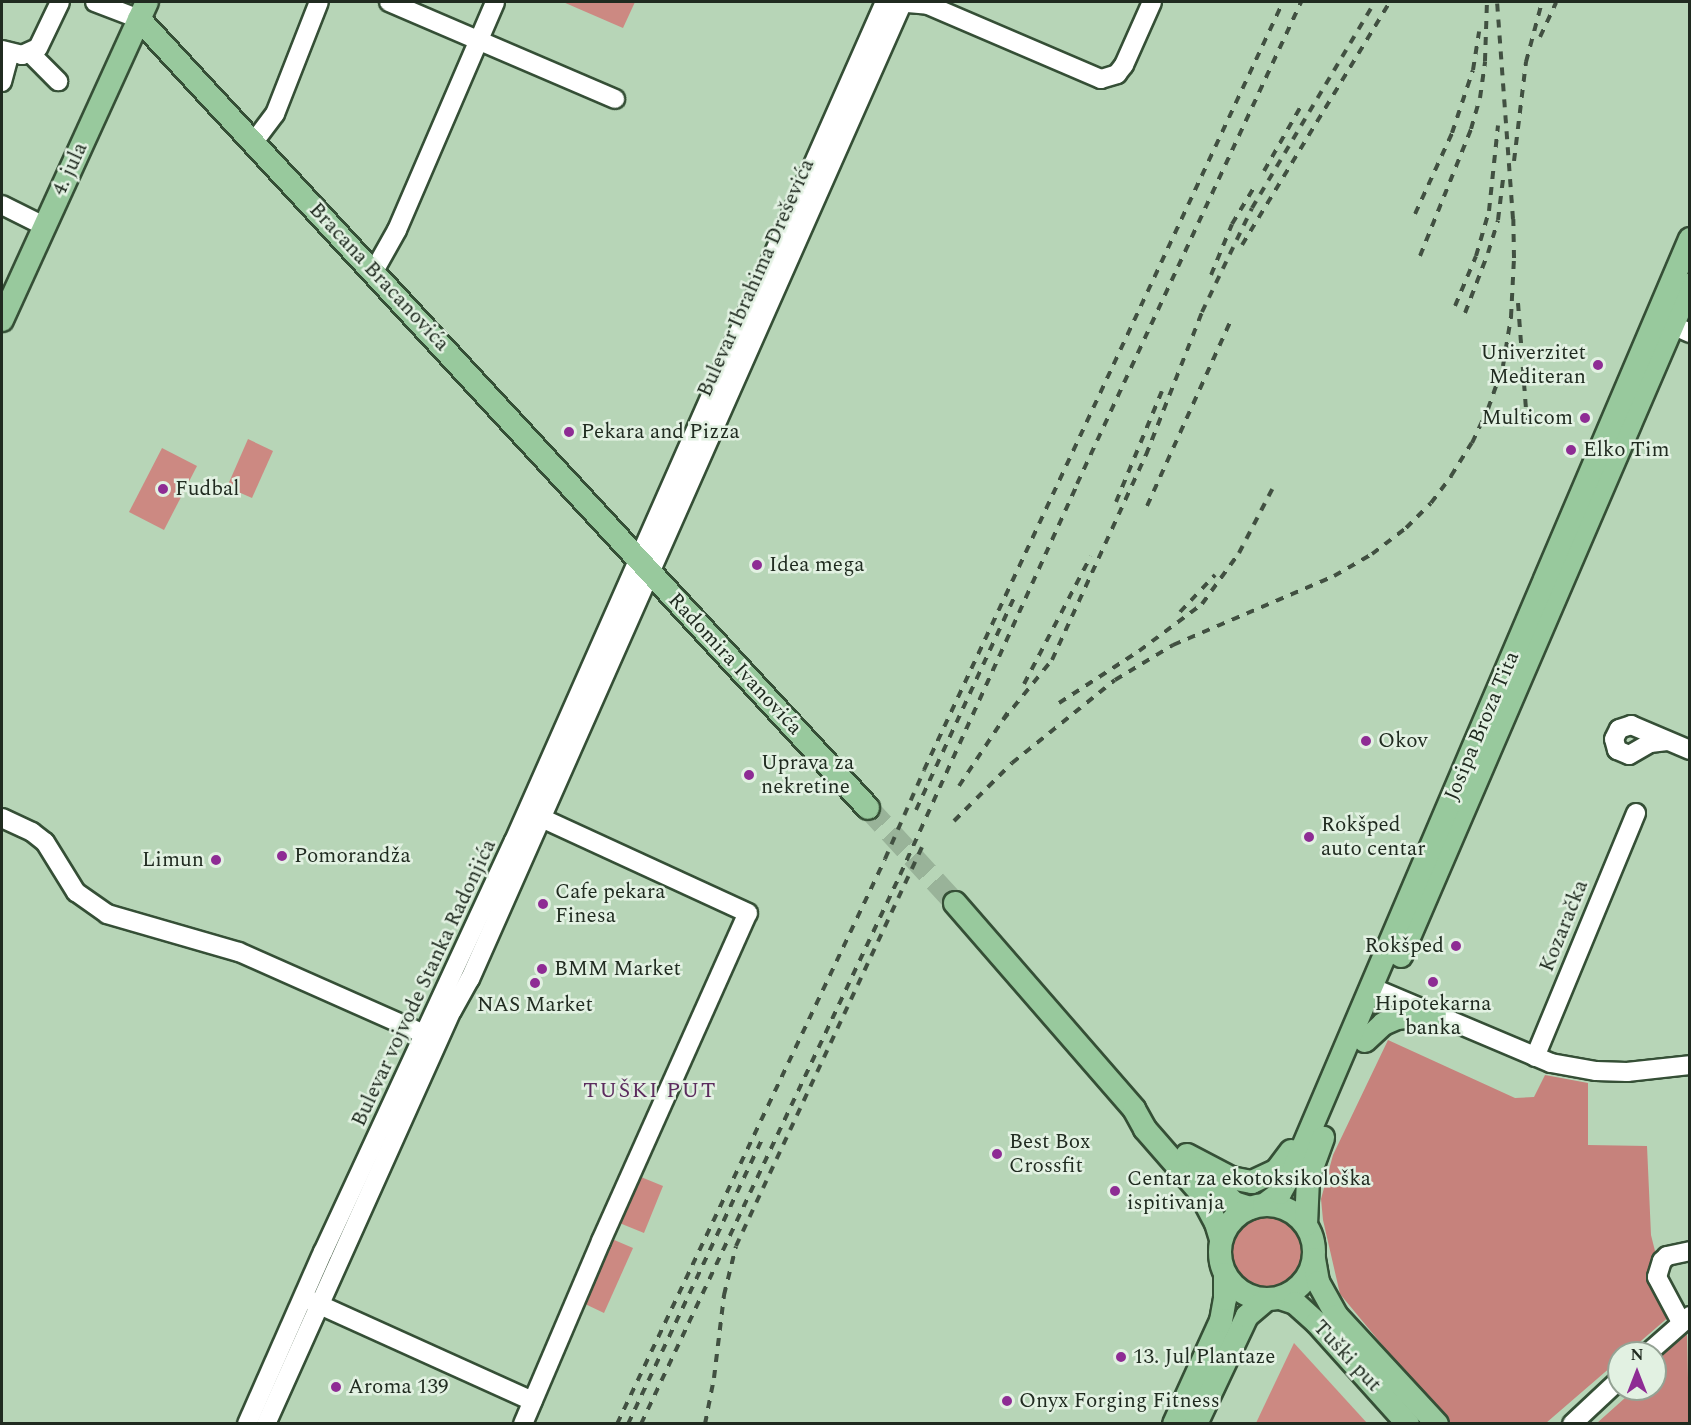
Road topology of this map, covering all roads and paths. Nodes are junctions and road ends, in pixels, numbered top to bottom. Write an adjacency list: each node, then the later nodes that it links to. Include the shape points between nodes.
1 (60, 2): 12 (street, via 45,39)
2 (95, 2): 9 (street, Bracana Bracanovića)
3 (319, 2): 16 (street, via 275,114)
4 (389, 2): 10 (street)
5 (495, 2): 10 (street)
6 (897, 2): 8 (street); 24 (street, Bulevar Ibrahima Dreševića)
7 (1152, 2): 8 (street, via 1124,65 1118,74 1101,79)
8 (927, 3)
9 (143, 10): 16 (main road, Bracana Bracanovića); 18 (main road, 4. jula)
10 (479, 38): 15 (street); 20 (street, via 397,230)
11 (6, 51): 12 (street); 14 (street)
12 (30, 53): 13 (street)
13 (58, 81)
14 (2, 82)
15 (615, 99)
16 (253, 143): 20 (main road, Bracana Bracanovića)
17 (2, 205): 18 (street)
18 (44, 226): 22 (main road, 4. jula)
19 (1689, 239): 23 (main road, Josipa Broza Tita)
20 (374, 271): 24 (main road, Bracana Bracanovića)
21 (1689, 285): 23 (main road, Josipa Broza Tita)
22 (2, 320)
23 (1673, 325): 32 (main road, Josipa Broza Tita, via 1517,666)
24 (645, 565): 27 (main road, Radomira Ivanovića); 29 (street, Bulevar vojvode Stanka Radonjića)
25 (1667, 741): 26 (street)
26 (1689, 750)
27 (868, 808)
28 (1636, 813): 36 (street, Kozaračka)
29 (534, 814): 34 (street, Bulevar vojvode Stanka Radonjića); 48 (street, Bulevar vojvode Stanka Radonjića); 52 (street, via 748,913)
30 (2, 818): 34 (street, via 45,842 76,892 107,914 239,952)
31 (955, 903): 38 (main road)
32 (1378, 990): 33 (street); 35 (main road, Josipa Broza Tita); 39 (main road, Josipa Broza Tita)
33 (1435, 1014): 35 (main road, via 1404,1015 1391,1020); 36 (street)
34 (426, 1035): 48 (street, Bulevar vojvode Stanka Radonjića)
35 (1365, 1041): 42 (main road, Josipa Broza Tita, via 1312,1164 1306,1191)
36 (1535, 1057): 37 (street, via 1596,1071)
37 (1689, 1065)
38 (1134, 1109): 40 (main road); 43 (main road, via 1145,1130 1199,1191)
39 (1317, 1113): 40 (main road, via 1281,1167 1261,1180 1241,1182); 41 (main road, Josipa Broza Tita, via 1280,1193)
40 (1187, 1155): 41 (main road, via 1226,1197 1240,1206)
41 (1257, 1206): 42 (main road, via 1288,1210); 43 (main road, via 1229,1223)
42 (1306, 1225): 45 (main road)
43 (1221, 1239): 46 (main road)
44 (1689, 1251): 49 (street, via 1662,1260 1657,1277)
45 (1314, 1259): 47 (main road, via 1302,1284); 59 (main road, Tuški put, via 1318,1282 1337,1316)
46 (1225, 1274): 47 (main road, via 1242,1293); 56 (main road, via 1221,1321)
47 (1273, 1299): 57 (main road, via 1247,1316); 58 (main road, Tuški put, via 1295,1303 1310,1316)
48 (312, 1301): 52 (street); 53 (street, Bulevar vojvode Stanka Radonjića); 54 (street, Bulevar vojvode Stanka Radonjića)
49 (1685, 1319): 50 (street)
50 (1660, 1341)
51 (1607, 1391): 60 (street)
52 (532, 1401): 55 (street)
53 (247, 1424)
54 (266, 1424)
55 (523, 1424)
56 (1174, 1424)
57 (1196, 1424)
58 (1408, 1424)
59 (1437, 1424)
60 (1572, 1424)

